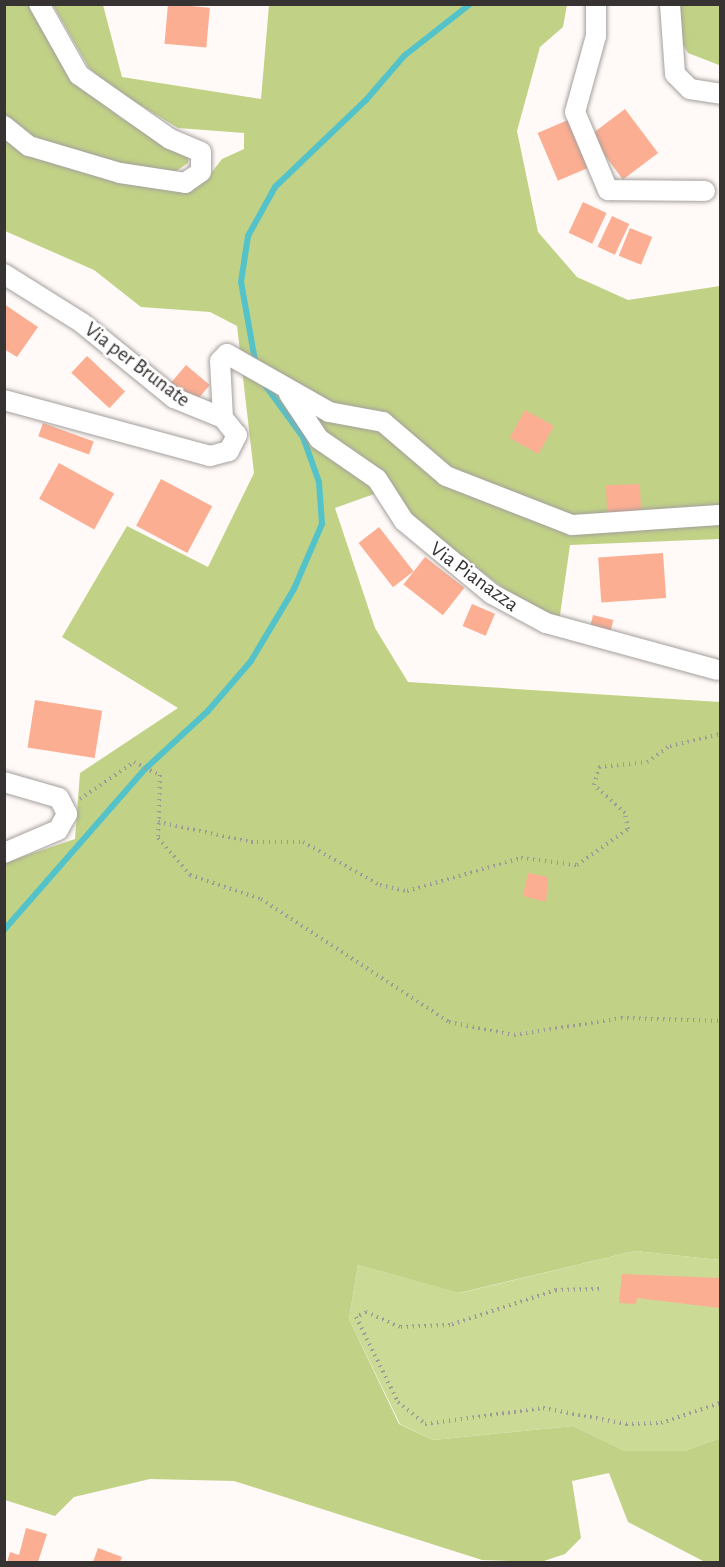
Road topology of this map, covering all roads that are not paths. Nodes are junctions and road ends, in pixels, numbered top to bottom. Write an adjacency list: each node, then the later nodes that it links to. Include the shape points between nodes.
1 (39, 4): 5 (street, via 79,75 170,139 201,152 201,172 185,183 120,173 29,146)
2 (596, 4): 6 (street, via 596,36 574,112 608,190)
3 (670, 4): 4 (street, via 675,74 690,89)
4 (720, 94)
5 (4, 126)
6 (705, 191)
7 (4, 274): 10 (street, Via per Brunate, via 82,323 174,398)
8 (289, 394): 10 (street, Via Pianazza, via 251,372 233,355 223,356); 11 (street, Via Pianazza, via 329,412 383,422 446,476 572,525); 12 (street, Via Pianazza, via 319,439 377,479 404,521 492,594 546,623)
9 (4, 400): 10 (street, via 210,456 229,451 235,443 233,426)
10 (223, 418)
11 (720, 515)
12 (718, 670)
13 (4, 782): 14 (street, via 59,798 66,810 64,824)
14 (4, 853)

